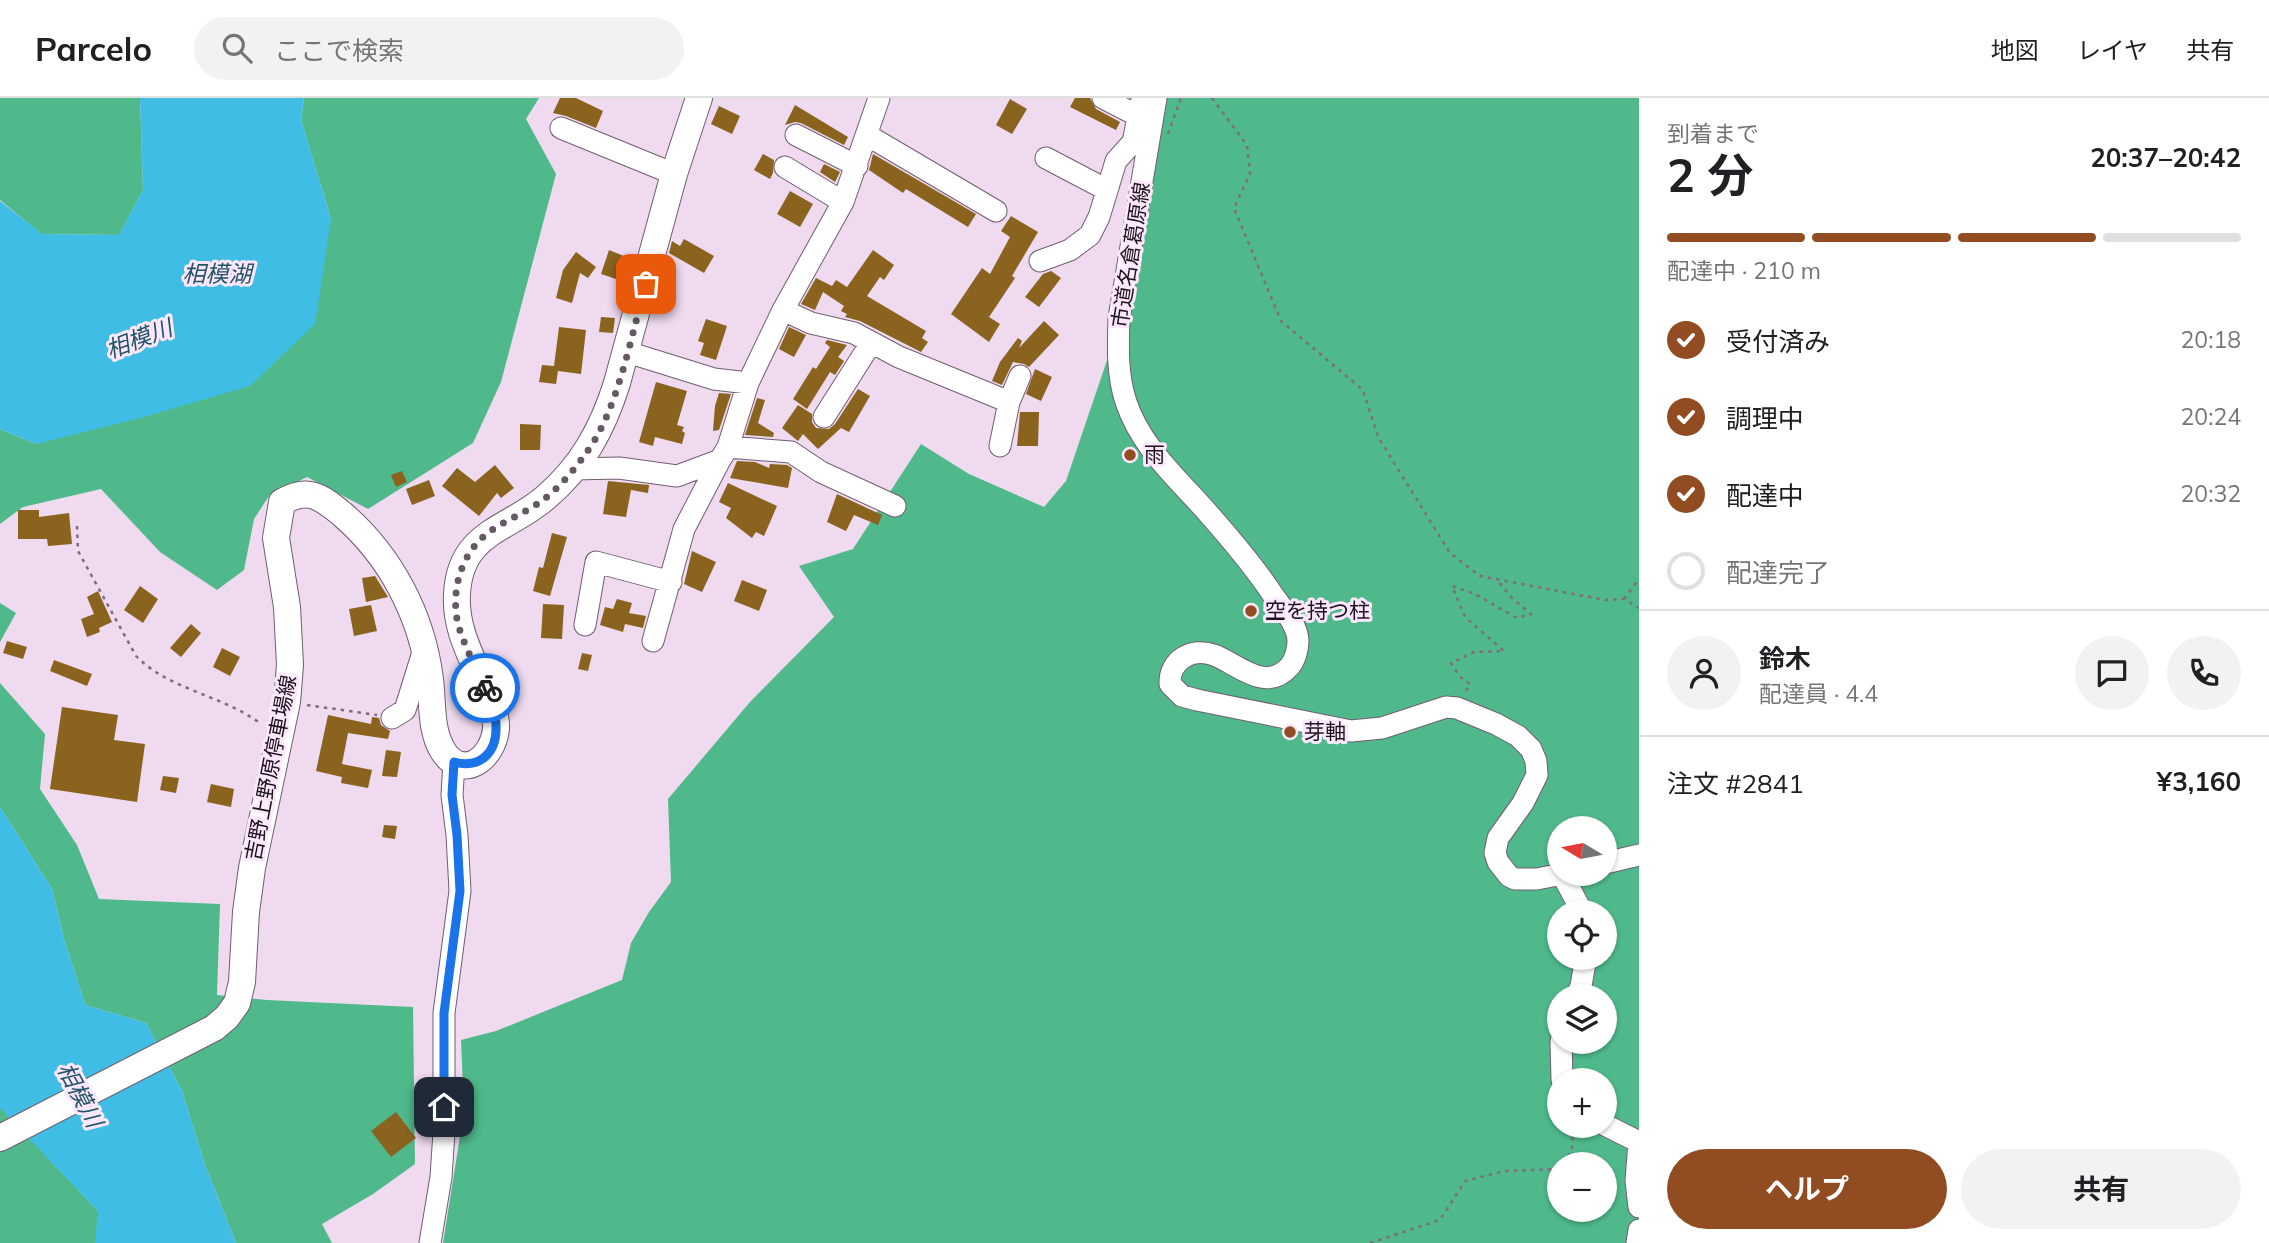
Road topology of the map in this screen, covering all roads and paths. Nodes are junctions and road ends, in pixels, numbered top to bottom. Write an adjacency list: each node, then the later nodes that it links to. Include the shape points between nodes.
1 (699, 98): 13 (main road)
2 (879, 98): 9 (street)
3 (1103, 98): 6 (street)
4 (1156, 98): 39 (street, 市道名倉葛原線, via 1119,318 1122,386 1132,418 1147,443 1260,575 1287,614 1298,641 1287,669 1270,677 1252,676 1214,655 1194,653 1177,661 1170,684 1189,698 1351,730 1382,728 1446,707)
5 (1212, 98): 31 (path, via 1247,145 1250,174 1234,208 1281,321 1363,390 1378,437 1450,553 1480,576)
6 (1144, 107): 14 (street, via 1133,142 1116,161)
7 (561, 128): 13 (street)
8 (796, 135): 11 (street)
9 (867, 135): 11 (street); 16 (street)
10 (1046, 158): 14 (street)
11 (857, 166): 15 (street)
12 (785, 167): 15 (street)
13 (674, 174): 20 (main road)
14 (1107, 190): 17 (street, via 1090,235 1070,250)
15 (843, 202): 18 (street)
16 (996, 211)
17 (1040, 261)
18 (783, 310): 19 (street); 22 (street)
19 (871, 343): 23 (street); 24 (street)
20 (626, 352): 22 (street, via 714,379); 27 (main road, via 607,415)
21 (1020, 376): 23 (street)
22 (748, 383): 26 (street)
23 (1009, 402): 25 (street)
24 (824, 417)
25 (1000, 446)
26 (724, 454): 27 (street, via 677,476 619,468); 28 (street, via 791,452 821,472); 32 (street, via 684,529)
27 (573, 469): 42 (main road, via 544,499 479,540 461,569 458,624 492,704 496,725 487,756 477,763)
28 (895, 506)
29 (77, 526): 41 (path, via 78,551 136,656 149,669 228,705)
30 (1639, 579): 33 (path)
31 (1497, 580): 33 (path, via 1605,600); 39 (path, via 1531,614 1517,618 1452,586 1465,617 1504,651 1474,652 1451,663 1471,684)
32 (671, 582): 35 (street, via 596,562); 36 (street)
33 (1624, 599): 34 (path)
34 (1639, 608)
35 (585, 625)
36 (653, 641)
37 (425, 646): 38 (main road, 吉野上野原停車場線, via 404,593 372,545 330,504 314,495 296,495 282,502 276,538 287,607); 40 (street, via 405,710); 42 (main road, 吉野上野原停車場線, via 438,739)
38 (287, 702): 40 (path); 41 (main road, 吉野上野原停車場線)
39 (1458, 708): 45 (street, via 1518,736 1531,749 1537,775 1506,825 1495,853 1503,870 1515,879)
40 (392, 718)
41 (280, 739): 47 (main road, 吉野上野原停車場線, via 252,868 237,1003 214,1028)
42 (454, 762): 51 (street, via 452,795 460,891 444,1013 444,1132)
43 (1639, 855): 44 (street)
44 (1617, 860)
45 (1547, 877)
46 (1617, 1131): 49 (street, via 1639,1142)
47 (0, 1138)
48 (1547, 1169): 52 (path, via 1505,1171 1465,1181 1440,1220)
49 (1639, 1207)
50 (1639, 1230): 53 (street)
51 (430, 1243)
52 (1370, 1243)
53 (1637, 1243)

